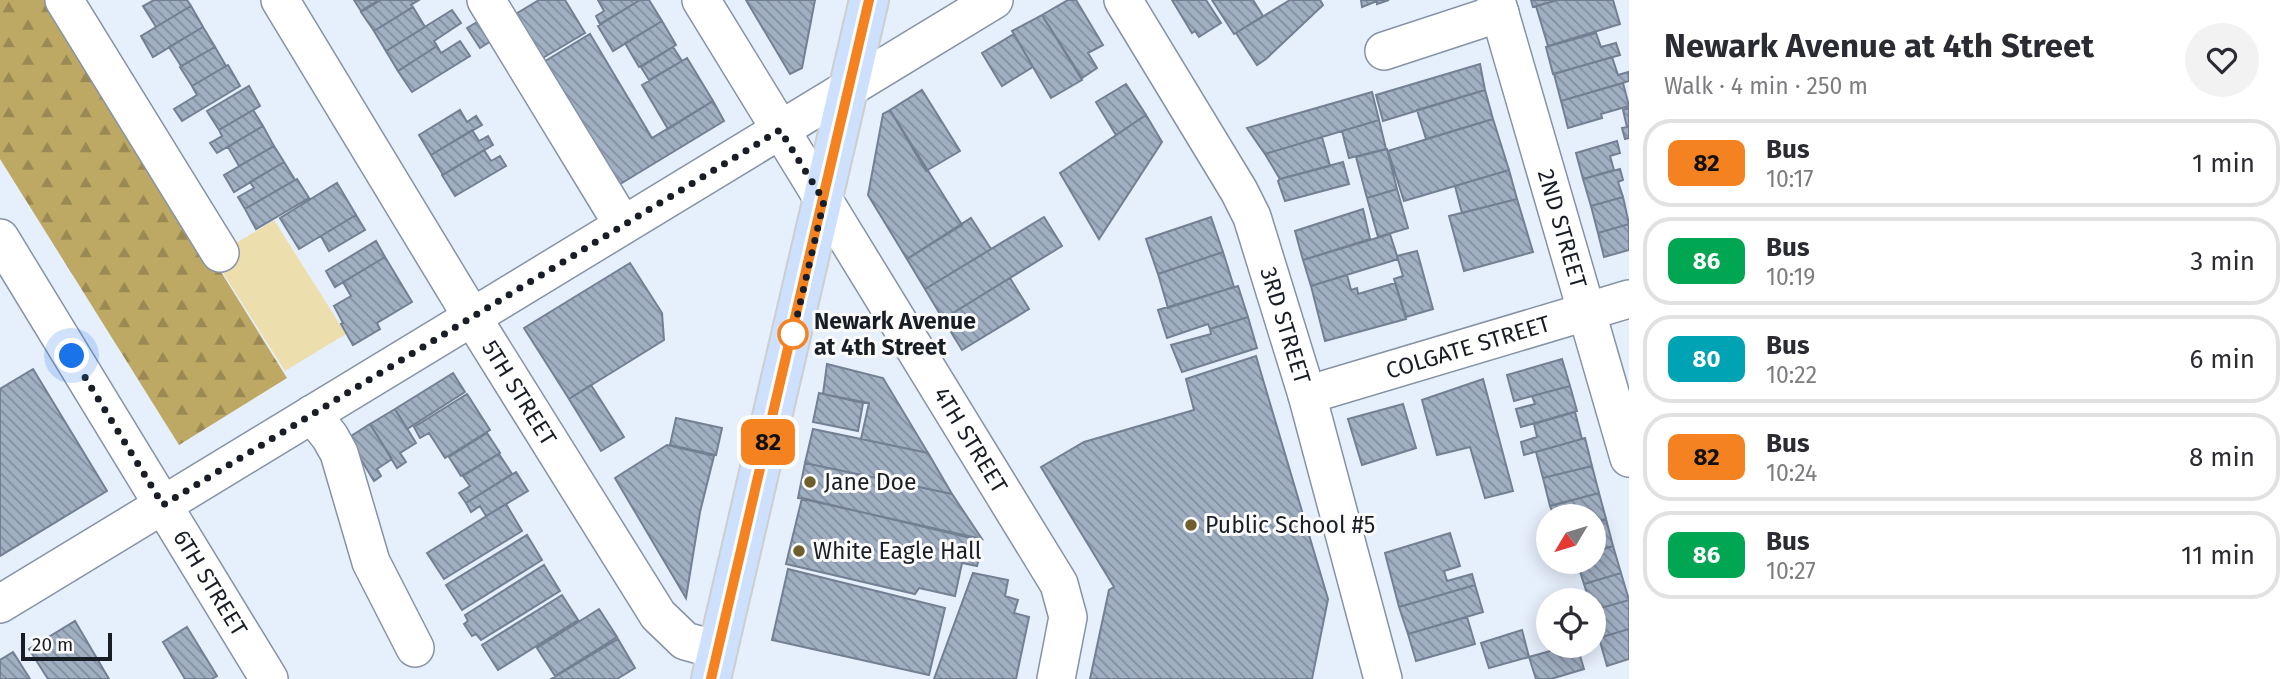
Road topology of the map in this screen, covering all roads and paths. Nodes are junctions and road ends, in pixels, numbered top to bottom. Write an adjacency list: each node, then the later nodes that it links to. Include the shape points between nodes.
1 (64, 0): 15 (street)
2 (280, 0): 18 (street, 5TH STREET)
3 (485, 0): 13 (street)
4 (701, 0): 11 (street, 4TH STREET)
5 (869, 0): 10 (main road)
6 (994, 0): 10 (street)
7 (1123, 0): 19 (street, 3RD STREET, via 1252,217)
8 (1498, 6): 9 (street); 17 (street, 2ND STREET)
9 (1384, 51)
10 (850, 87): 11 (street); 12 (main road)
11 (780, 130): 12 (street, 4TH STREET); 13 (street)
12 (824, 201): 25 (main road); 27 (street, 4TH STREET, via 1059,584 1068,617)
13 (623, 225): 18 (street)
14 (0, 238): 22 (street, 6TH STREET)
15 (220, 253)
16 (1629, 299): 17 (street, COLGATE STREET)
17 (1588, 312): 19 (street, COLGATE STREET); 21 (street, 2ND STREET)
18 (472, 317): 20 (street); 25 (street, 5TH STREET, via 658,615)
19 (1307, 395): 28 (street, 3RD STREET)
20 (312, 414): 22 (street); 24 (street, via 339,453 371,562)
21 (1629, 458)
22 (163, 505): 23 (street); 26 (street, 6TH STREET)
23 (0, 604)
24 (415, 648)
25 (715, 665)
26 (269, 679)
27 (1055, 679)
28 (1383, 679)

